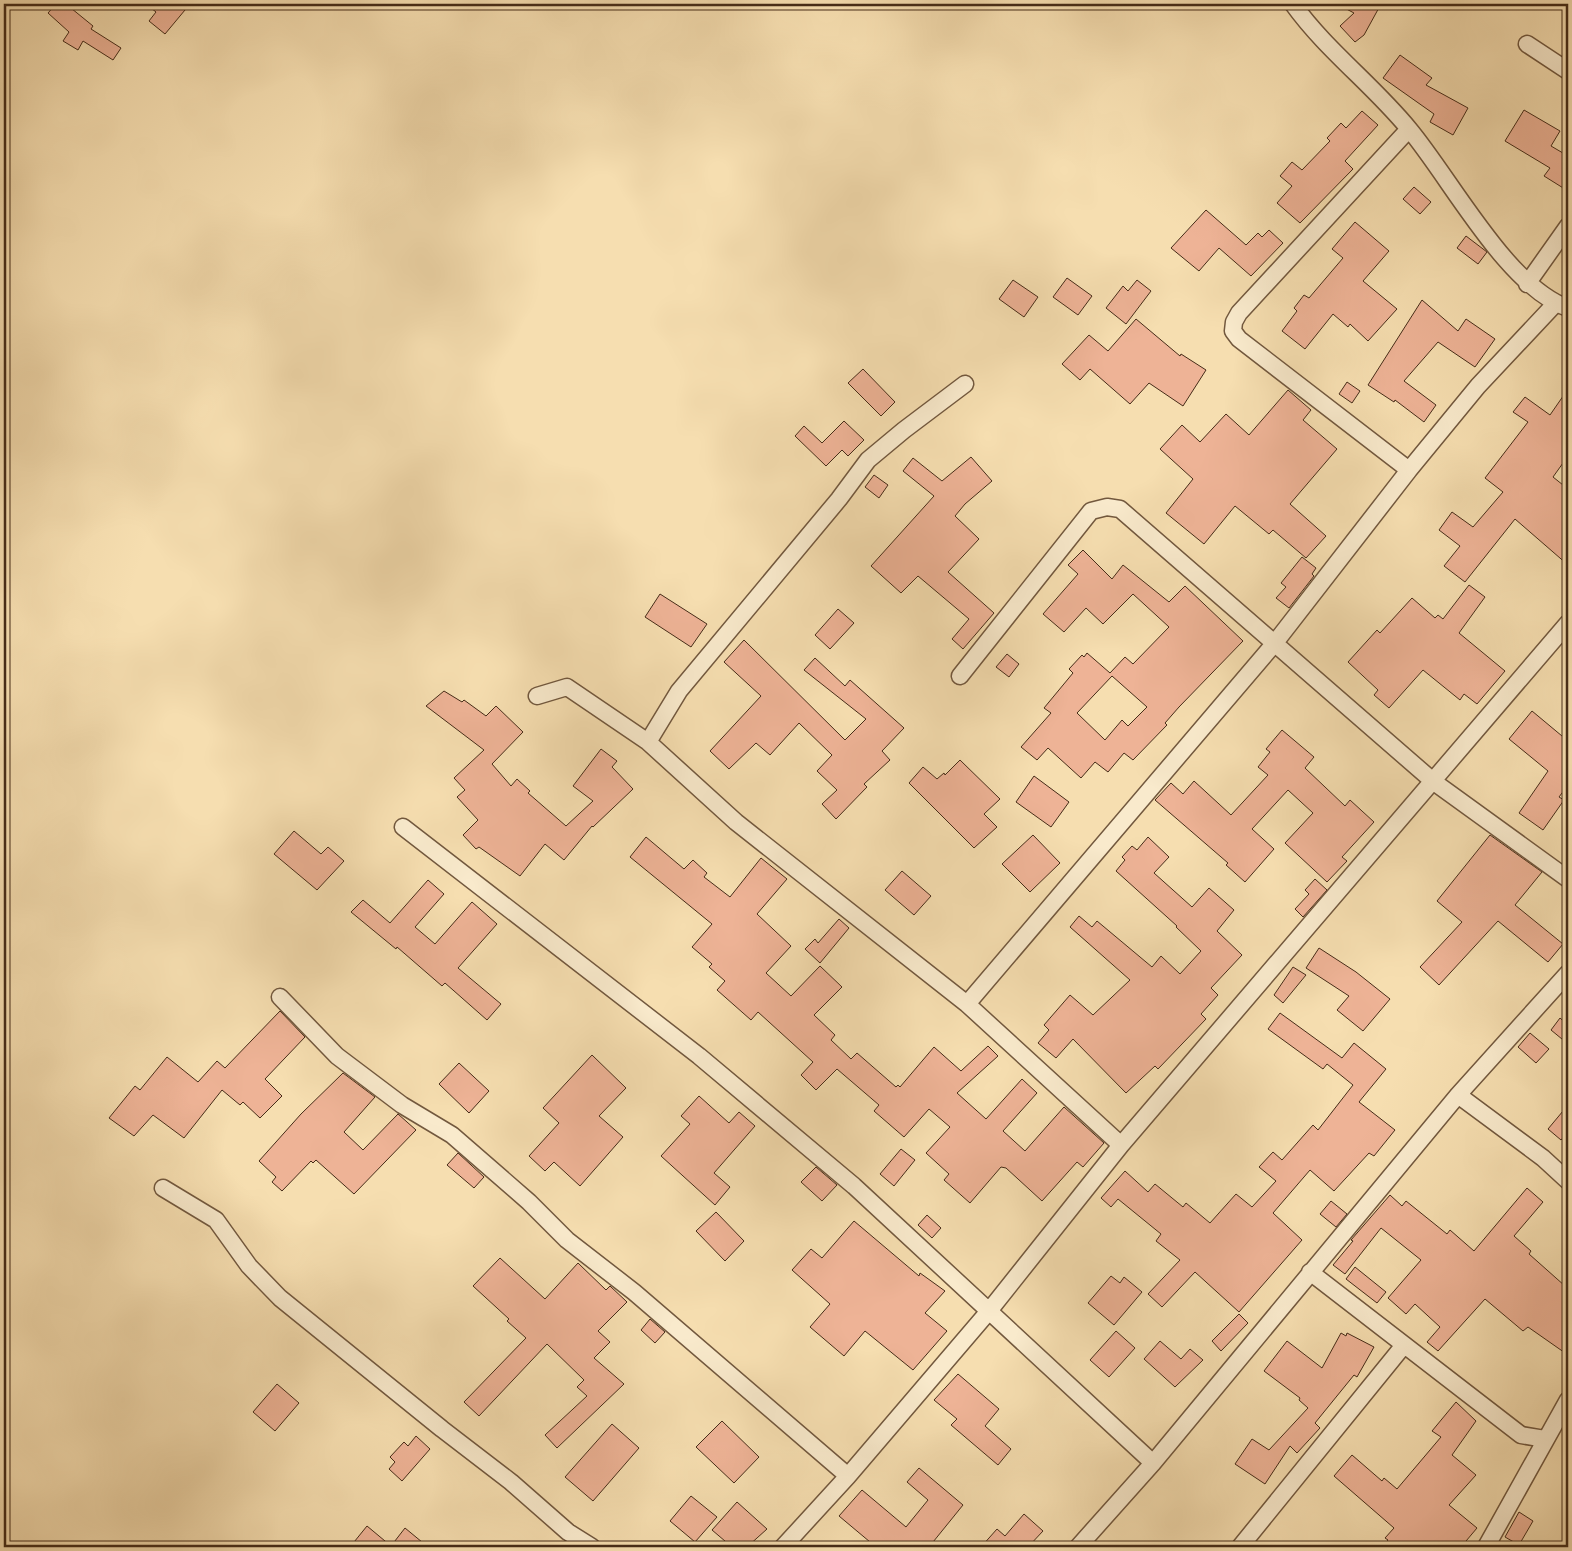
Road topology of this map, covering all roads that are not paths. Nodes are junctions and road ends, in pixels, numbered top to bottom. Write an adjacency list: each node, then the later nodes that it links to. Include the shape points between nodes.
1 (1293, 4): 4 (street, via 1308,25)
2 (1527, 44): 3 (street)
3 (1568, 71)
4 (1409, 129): 6 (street); 9 (street, via 1239,313 1233,331 1238,339)
5 (1568, 226): 6 (street)
6 (1528, 284): 7 (street)
7 (1562, 306): 9 (street, via 1478,386)
8 (965, 384): 14 (street, via 868,460 679,691)
9 (1408, 470): 11 (street)
10 (1568, 624): 15 (street)
11 (1274, 644): 12 (street, via 1129,515 1120,508 1107,507 1091,512); 15 (street); 20 (street)
12 (960, 676)
13 (537, 696): 14 (street, via 567,687)
14 (648, 742): 20 (street, via 736,822)
15 (1434, 782): 17 (street); 22 (street)
16 (403, 827): 26 (street, via 699,1056 854,1186)
17 (1568, 879)
18 (1568, 973): 21 (street)
19 (280, 997): 31 (street, via 336,1056 402,1105 452,1134 567,1240 626,1286)
20 (967, 1004): 22 (street)
21 (1458, 1095): 23 (street); 25 (street)
22 (1121, 1145): 26 (street)
23 (1568, 1180)
24 (162, 1188): 32 (street, via 216,1220 249,1266 280,1298 511,1482 568,1532)
25 (1310, 1272): 27 (street); 30 (street)
26 (989, 1311): 30 (street); 31 (street)
27 (1404, 1345): 29 (street, via 1521,1435); 35 (street)
28 (1568, 1400): 29 (street)
29 (1545, 1439): 36 (street)
30 (1153, 1463): 34 (street)
31 (848, 1476): 33 (street)
32 (592, 1547)
33 (784, 1547)
34 (1078, 1547)
35 (1240, 1547)
36 (1486, 1547)

